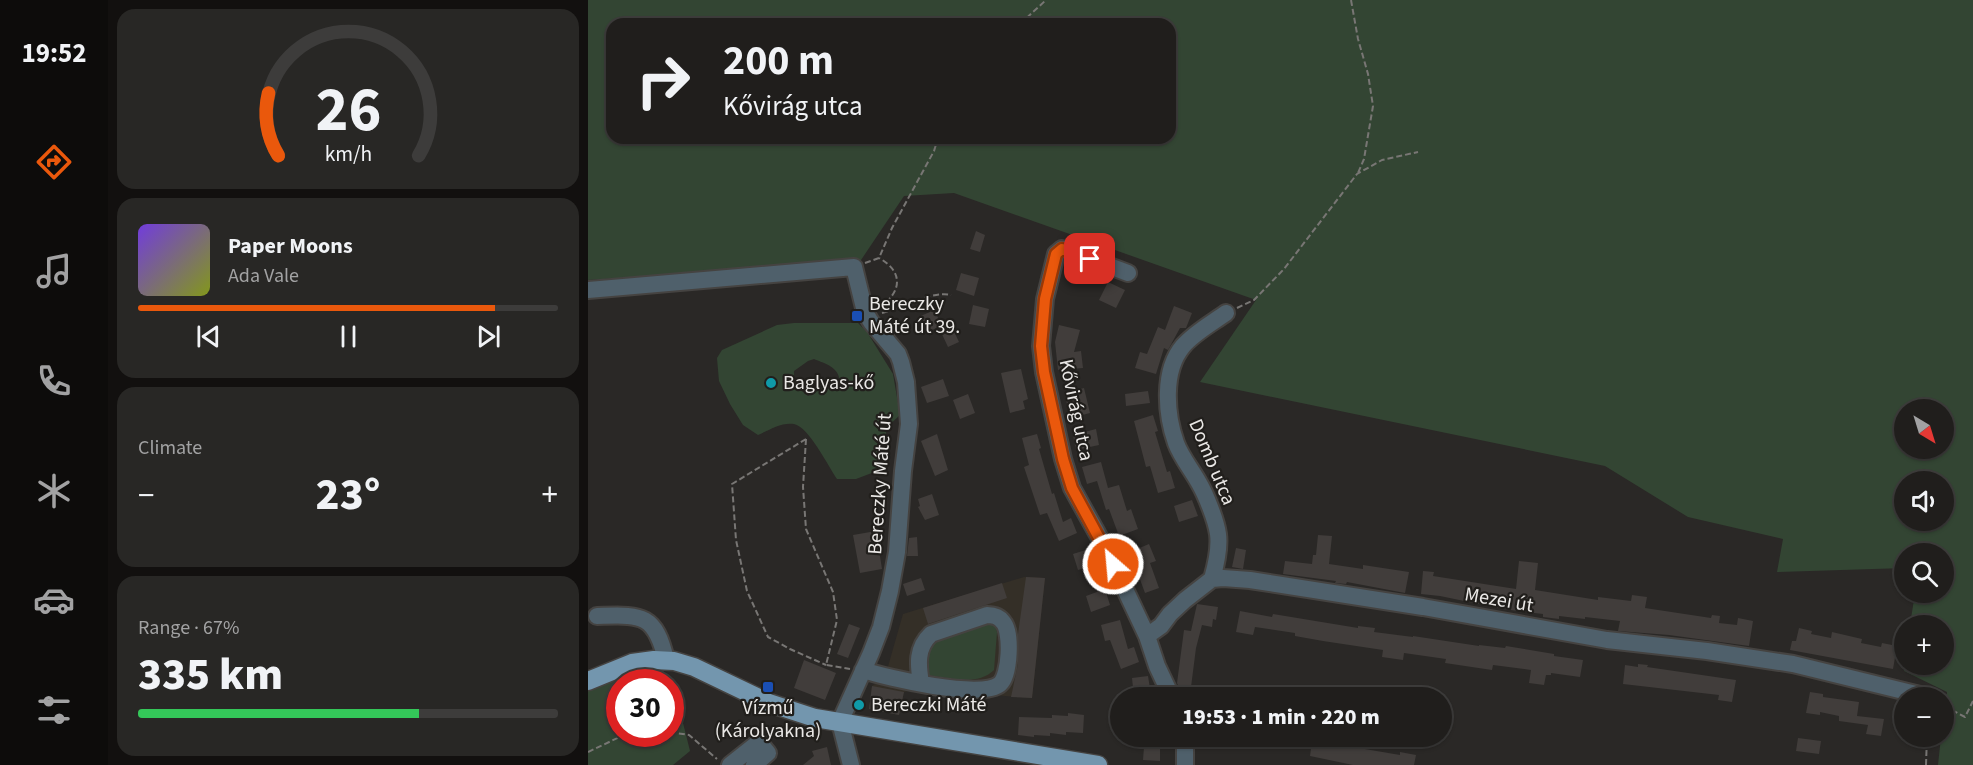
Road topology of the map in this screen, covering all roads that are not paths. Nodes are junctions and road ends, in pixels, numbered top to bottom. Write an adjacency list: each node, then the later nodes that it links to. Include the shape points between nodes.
1 (1128, 273): 6 (street, Kővirág utca, via 1059,251 1045,299 1041,346 1072,488)
2 (588, 290): 8 (street, Bereczky Máté út, via 854,267 867,315 902,362 909,424 890,591 881,627)
3 (1226, 314): 4 (street, Domb utca, via 1182,347 1168,385 1177,445 1201,485 1218,534 1218,559)
4 (1212, 579): 6 (street); 12 (street, Mezei út, via 1250,580 1607,640 1793,664)
5 (597, 616): 7 (street, via 633,615 645,620 658,636)
6 (1147, 636): 11 (street)
7 (666, 660): 9 (main road, via 632,663); 13 (main road, via 694,667 770,703)
8 (863, 670): 10 (street); 13 (street, Bereczky Máté út)
9 (588, 681)
10 (921, 683): 10 (street, via 970,690 986,690 1000,684 1008,666 1005,623 987,615 931,634 925,639 917,662)
11 (1167, 687)
12 (1894, 689)
13 (840, 722): 17 (street); 18 (main road)
14 (1185, 747): 19 (street)
15 (730, 765): 16 (street, via 759,742 768,753)
16 (754, 765)
17 (851, 765)
18 (1098, 765)
19 (1185, 765)

